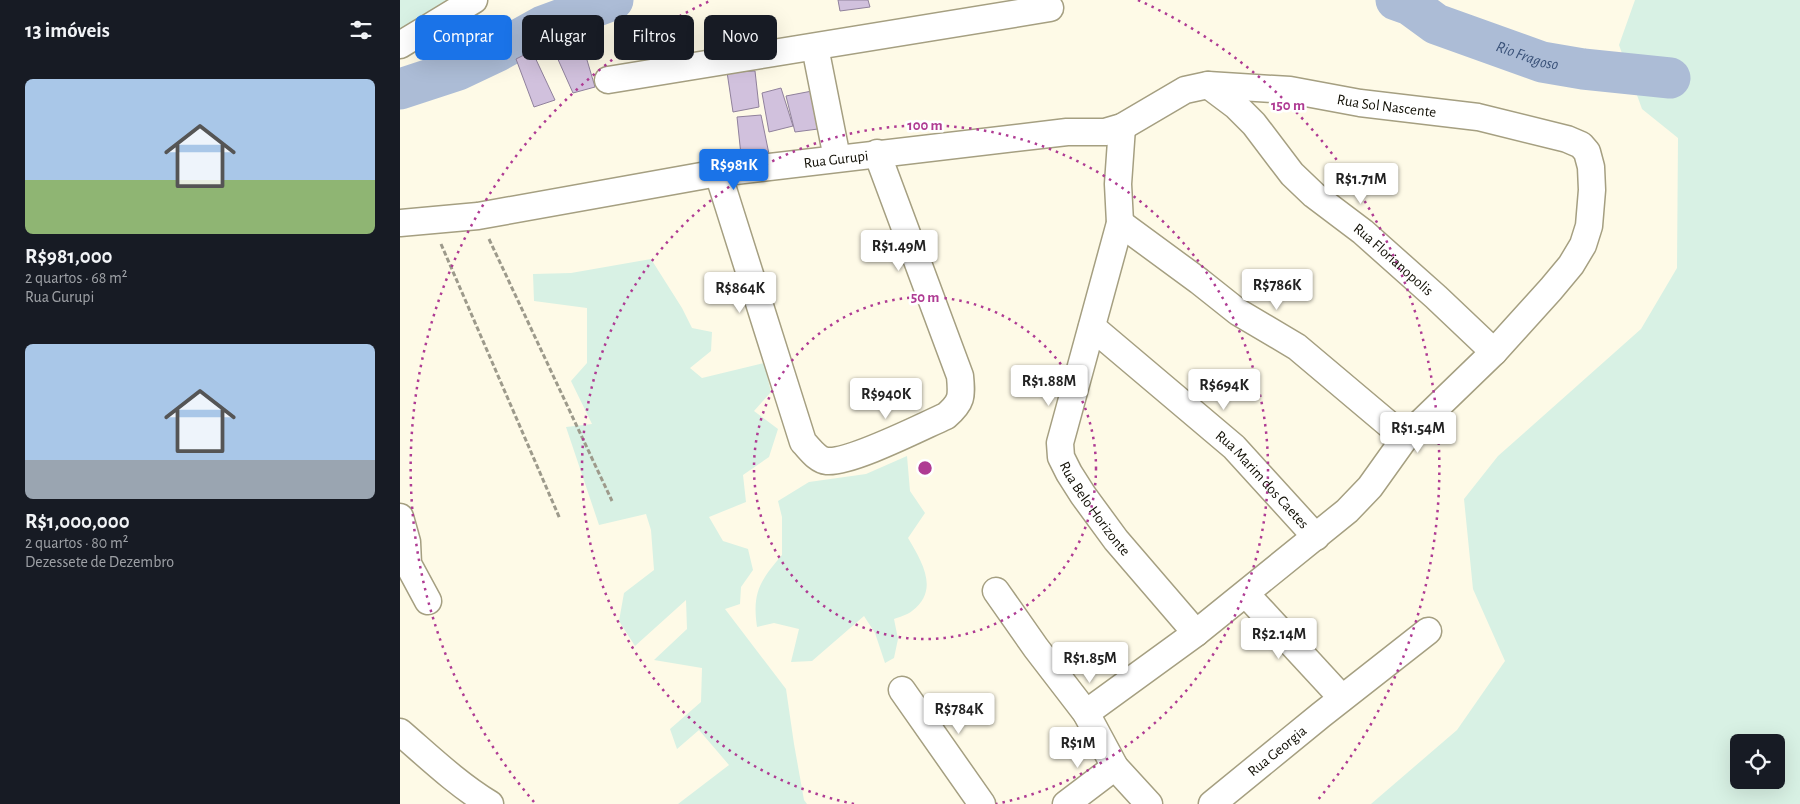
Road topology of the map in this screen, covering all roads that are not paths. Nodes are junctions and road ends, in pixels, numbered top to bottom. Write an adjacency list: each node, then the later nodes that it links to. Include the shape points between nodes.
1 (474, 0): 3 (street)
2 (1050, 8): 4 (street)
3 (400, 45)
4 (815, 46): 5 (street); 10 (street)
5 (608, 80)
6 (1208, 85): 7 (street, Rua Sol Nascente, via 1185,90); 15 (street, Rua Florianopolis, via 1254,124 1292,174 1314,195 1363,232); 15 (street, Rua Sol Nascente, via 1290,90 1360,103 1478,117 1581,145 1587,152 1591,167 1592,190 1589,226 1583,245 1571,265)
7 (1122, 127): 8 (street, Rua Sol Nascente, via 1105,132); 13 (street, Rua Belo Horizonte, via 1118,184)
8 (1067, 132): 9 (street, Rua Gurupi)
9 (877, 153): 10 (street, Rua Gurupi); 11 (street, via 960,376 962,395 957,406 946,416 846,459 826,461 815,456 804,442)
10 (837, 158): 11 (street, Rua Gurupi)
11 (718, 173): 12 (street, Rua Gurupi, via 478,216)
12 (400, 223)
13 (1120, 223): 14 (street, Rua Belo Horizonte); 16 (street, via 1238,312 1297,347)
14 (1092, 328): 18 (street, Rua Marim dos Caetes, via 1234,447); 23 (street, Rua Belo Horizonte, via 1060,443 1061,457 1083,495 1116,540)
15 (1494, 352): 16 (street, Rua Sol Nascente)
16 (1404, 438): 18 (street, Rua Sol Nascente, via 1370,487)
17 (400, 517): 21 (street, via 407,542 408,564)
18 (1316, 536): 20 (street, Rua Sol Nascente)
19 (996, 591): 26 (street)
20 (1246, 594): 23 (street, Rua Sol Nascente); 25 (street)
21 (428, 601)
22 (1428, 631): 25 (street, Rua Georgia)
23 (1196, 633): 26 (street, Rua Sol Nascente)
24 (902, 690): 30 (street)
25 (1342, 698): 33 (street, Rua Georgia)
26 (1086, 713): 28 (street)
27 (400, 732): 29 (street)
28 (1115, 766): 31 (street); 32 (street)
29 (489, 804)
30 (982, 804)
31 (1066, 804)
32 (1149, 804)
33 (1212, 804)

